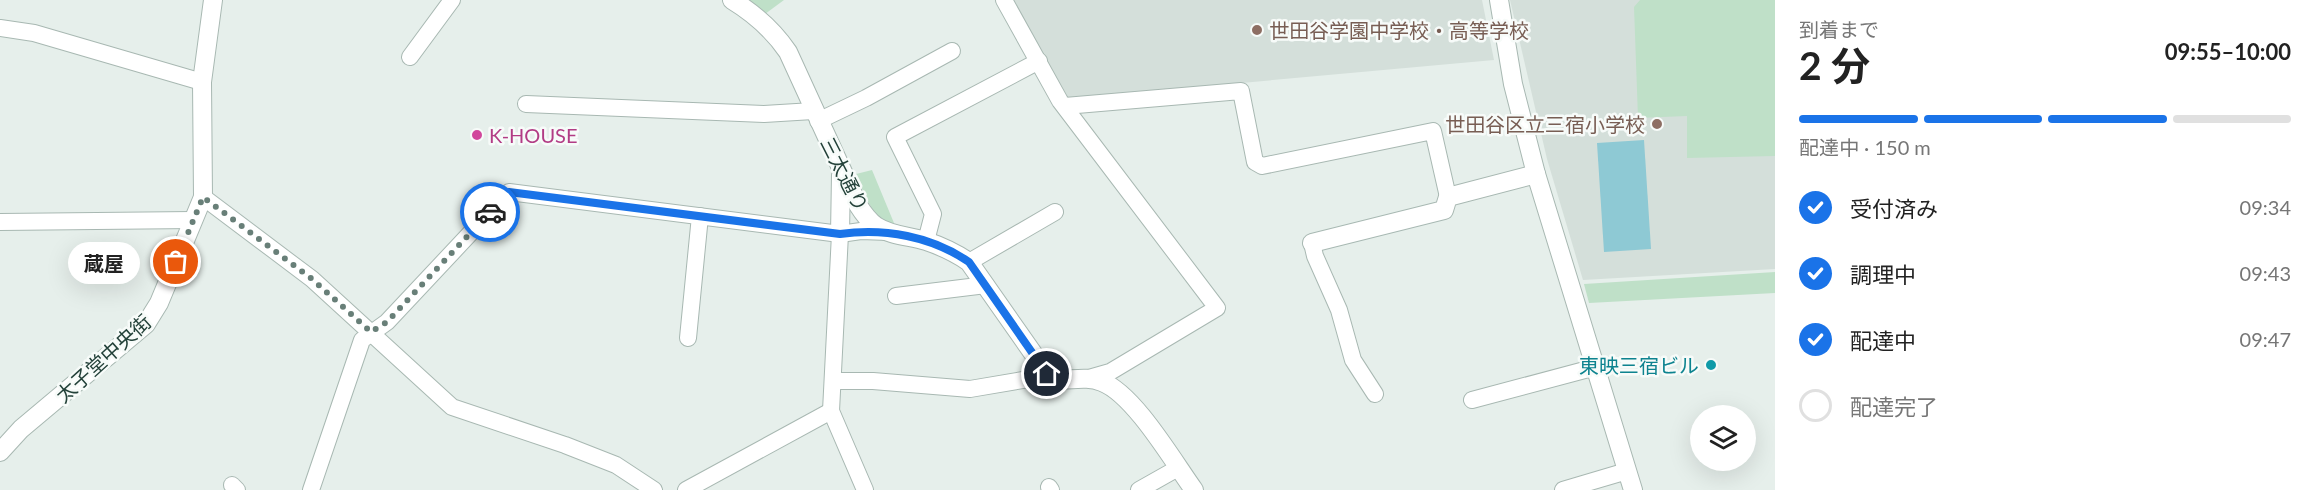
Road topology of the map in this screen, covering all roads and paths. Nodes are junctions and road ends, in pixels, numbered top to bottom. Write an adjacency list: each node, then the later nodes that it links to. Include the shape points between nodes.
1 (213, 0): 10 (street, 太子堂中央街)
2 (452, 0): 8 (lane)
3 (732, 0): 13 (street, 三太通り, via 765,23 778,38)
4 (1004, 0): 9 (lane)
5 (1498, 0): 15 (street, via 1513,84)
6 (0, 28): 10 (lane, via 34,33)
7 (952, 51): 13 (lane, via 866,98)
8 (410, 57)
9 (1039, 61): 12 (lane); 24 (lane, via 895,137 933,214)
10 (202, 82): 16 (street, 太子堂中央街)
11 (526, 104): 13 (lane)
12 (1065, 106): 17 (lane, via 1241,91 1255,162 1262,166 1433,131); 32 (lane, via 1217,308 1110,372)
13 (816, 116): 14 (street, 三太通り)
14 (841, 169): 22 (street, 三太通り, via 867,218); 23 (street)
15 (1536, 174): 17 (street); 31 (street)
16 (203, 197): 20 (street, 太子堂中央街); 29 (lane, via 312,279)
17 (1448, 197): 25 (street, via 1444,210)
18 (1055, 212): 26 (lane)
19 (700, 216): 23 (lane); 29 (lane, via 509,192 387,322); 30 (lane)
20 (193, 220): 21 (lane); 38 (street, 太子堂中央街, via 159,303 146,324 21,429)
21 (0, 222)
22 (888, 232): 23 (lane); 24 (street, 三太通り)
23 (840, 234): 34 (lane)
24 (926, 241): 26 (street, 三太通り)
25 (1312, 243): 35 (lane, via 1339,310 1353,360)
26 (969, 262): 27 (street, 三太通り)
27 (986, 285): 28 (lane); 33 (street, 三太通り)
28 (896, 296)
29 (371, 332): 41 (lane, via 362,340); 42 (lane, via 452,407 616,465)
30 (688, 338)
31 (1596, 367): 36 (lane); 40 (street)
32 (1089, 378): 33 (street); 39 (street, via 1115,388)
33 (1051, 379): 34 (lane, via 970,389)
34 (833, 381): 37 (lane)
35 (1375, 394)
36 (1472, 400)
37 (831, 411): 43 (lane); 44 (lane)
38 (0, 452)
39 (1178, 468): 45 (lane); 46 (street)
40 (1627, 471): 47 (lane); 48 (street)
41 (311, 490)
42 (654, 490)
43 (686, 490)
44 (865, 490)
45 (1139, 490)
46 (1194, 490)
47 (1563, 490)
48 (1633, 490)

